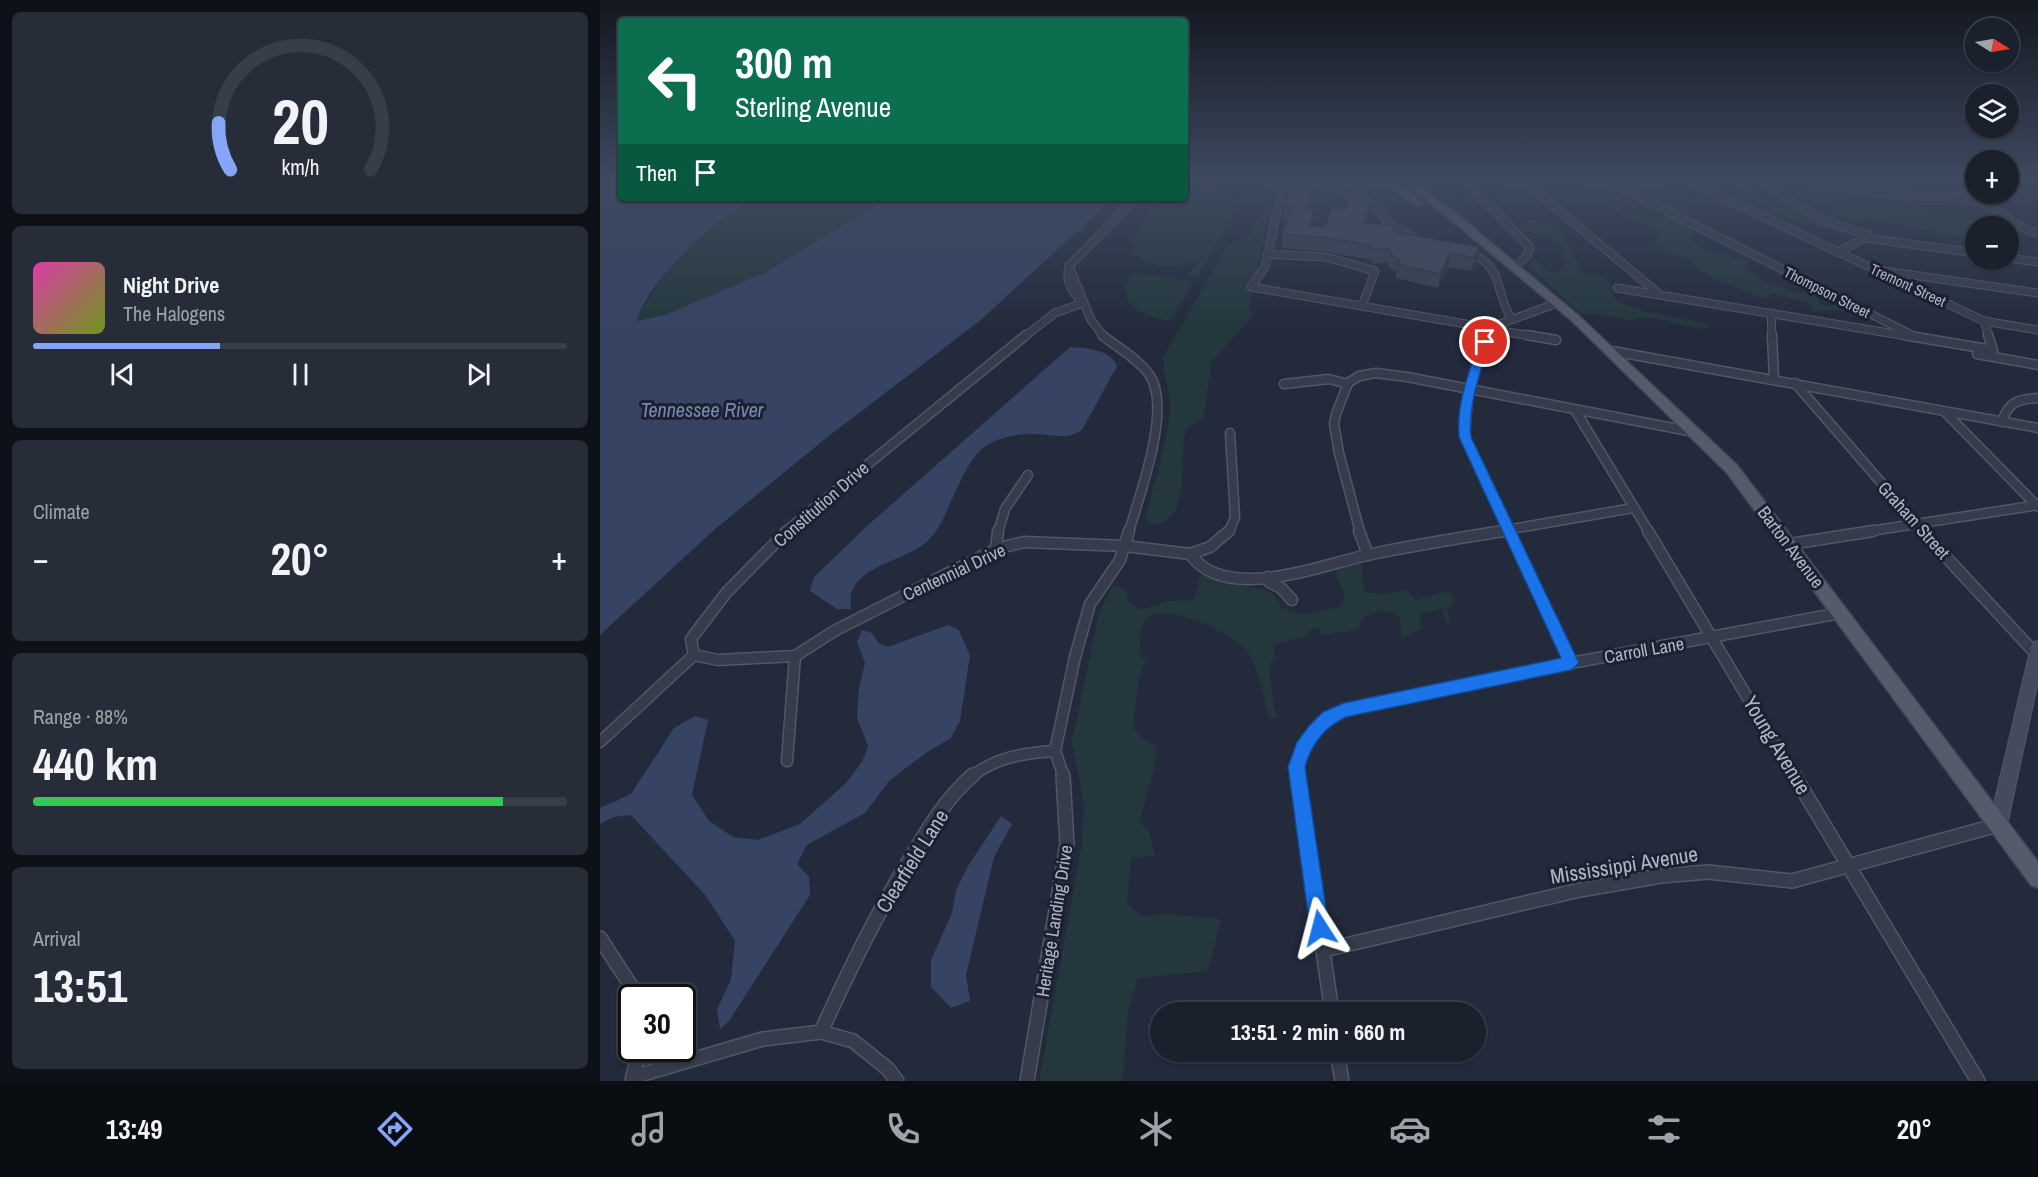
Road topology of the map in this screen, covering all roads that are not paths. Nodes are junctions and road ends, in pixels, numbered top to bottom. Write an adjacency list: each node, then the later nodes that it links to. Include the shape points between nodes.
1 (1105, 229): 27 (street, Heritage Landing Drive, via 1069,266)
2 (1273, 229): 18 (street)
3 (1398, 229): 14 (street)
4 (1463, 229): 12 (main road)
5 (1464, 229): 12 (main road, Barton Avenue)
6 (1469, 229): 19 (main road, Barton Avenue)
7 (1513, 229): 22 (street, via 1530,247 1527,256)
8 (1582, 229): 26 (street)
9 (1704, 229): 35 (street, Thompson Street)
10 (1790, 229): 16 (street, Tremont Street)
11 (1852, 229): 13 (street, via 1868,235)
12 (1476, 238): 19 (main road, Barton Avenue)
13 (1865, 238): 16 (street); 17 (street)
14 (1424, 241)
15 (1453, 247): 31 (street, via 1478,255 1490,265 1501,283 1505,310)
16 (1838, 252): 23 (street, Tremont Street)
17 (1965, 252)
18 (1267, 254): 29 (street, via 1326,257 1375,271); 29 (street, via 1265,267 1251,287)
19 (1501, 254): 22 (main road, Barton Avenue)
20 (2019, 259): 21 (street)
21 (2038, 262)
22 (1515, 266): 28 (main road, Barton Avenue)
23 (1876, 270): 25 (street); 32 (street, Tremont Street)
24 (1617, 288): 26 (street)
25 (2038, 293)
26 (1660, 294): 30 (street)
27 (1083, 303): 58 (street, Heritage Landing Drive, via 1101,334 1145,370 1157,393 1155,424); 67 (street, Constitution Drive, via 1055,312 1036,326 804,518 714,605 690,639)
28 (1557, 303): 31 (street); 38 (main road, Barton Avenue)
29 (1362, 306): 33 (street)
30 (1771, 313): 35 (street); 40 (street)
31 (1511, 318): 33 (street)
32 (1984, 321): 34 (street, Tremont Street); 37 (street, via 1993,350)
33 (1489, 328): 36 (street); 44 (street)
34 (2038, 330)
35 (1920, 339): 37 (street)
36 (1556, 340)
37 (1955, 345): 39 (street, via 1975,354)
38 (1612, 351): 40 (street); 50 (main road, Barton Avenue)
39 (2038, 365)
40 (1774, 379): 41 (street)
41 (1795, 383): 47 (street); 55 (street, Graham Street)
42 (1284, 384): 43 (street, via 1329,380)
43 (1348, 384): 44 (street, via 1359,376 1376,373); 61 (street, via 1334,424)
44 (1469, 390): 46 (street); 56 (street, via 1463,421 1465,437)
45 (2038, 398): 48 (street, via 2017,399 2006,407)
46 (1575, 410): 50 (street); 54 (street, Young Avenue)
47 (1945, 412): 48 (street); 53 (street)
48 (2002, 422): 49 (street)
49 (2038, 428)
50 (1694, 432): 57 (main road, Barton Avenue, via 1738,477)
51 (1230, 433): 60 (street, via 1235,517 1228,534 1210,547)
52 (1028, 475): 59 (street, via 998,524)
53 (2037, 506): 55 (street)
54 (1633, 508): 56 (street); 65 (street, Young Avenue)
55 (1916, 524): 57 (street); 66 (street, Graham Street)
56 (1509, 531): 61 (street); 69 (street)
57 (1790, 544): 64 (main road, Barton Avenue)
58 (1125, 546): 59 (street, Centennial Drive, via 1024,542); 60 (street, Centennial Drive); 71 (street, Heritage Landing Drive, via 1090,604)
59 (996, 549): 68 (street, Centennial Drive, via 836,630)
60 (1190, 554): 62 (street, via 1209,573 1233,578)
61 (1368, 555): 62 (street)
62 (1268, 577): 63 (street)
63 (1292, 600)
64 (1840, 613): 65 (street, Carroll Lane); 73 (main road, Barton Avenue)
65 (1713, 639): 69 (street, Carroll Lane); 74 (street, Young Avenue)
66 (2037, 650): 73 (street)
67 (694, 655): 68 (street, Centennial Drive, via 718,660); 70 (street)
68 (795, 656): 72 (street)
69 (1571, 663): 77 (street, Carroll Lane, via 1344,711 1329,717 1315,731 1302,747 1296,767)
70 (600, 742)
71 (1055, 751): 80 (street, Clearfield Lane, via 1008,757 963,782 904,868); 85 (street, Heritage Landing Drive, via 1064,777 1067,844)
72 (787, 761)
73 (1998, 825): 74 (street, Mississippi Avenue); 75 (main road, Barton Avenue)
74 (1848, 864): 77 (street, Mississippi Avenue, via 1792,881 1708,872 1648,878 1580,890); 87 (street, Young Avenue)
75 (2038, 878)
76 (600, 938): 78 (street)
77 (1324, 950): 79 (street, Carroll Lane)
78 (630, 984)
79 (1331, 1002)
80 (821, 1032): 83 (street, via 763,1040); 84 (street, via 853,1041)
81 (637, 1062): 83 (street)
82 (1338, 1062): 86 (street)
83 (633, 1079)
84 (897, 1081)
85 (1027, 1081)
86 (1341, 1081)
87 (1978, 1081)

